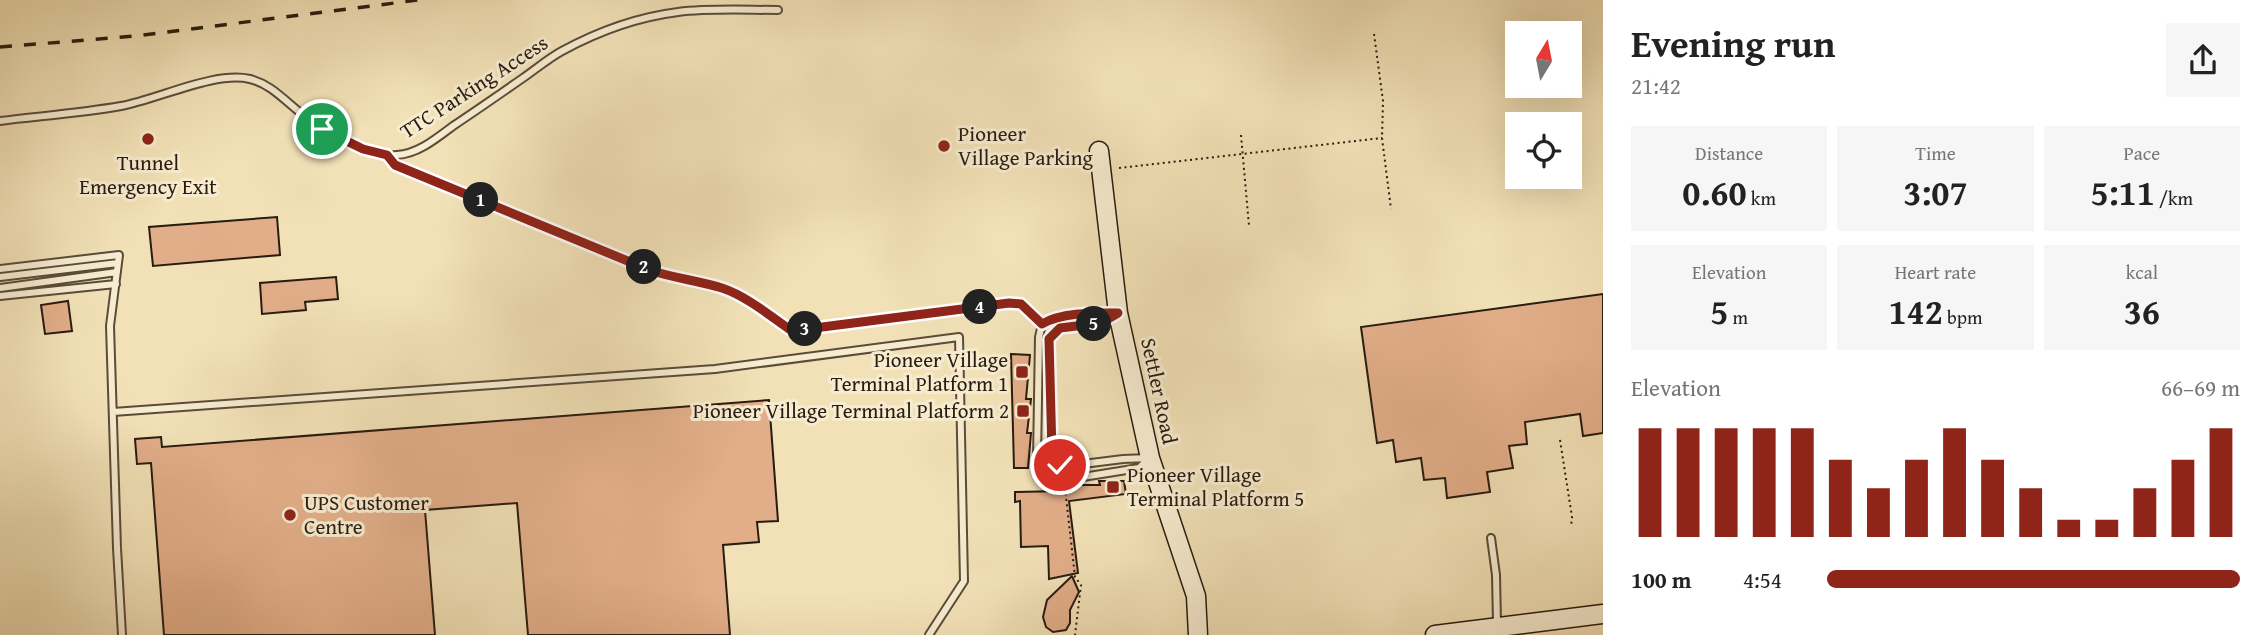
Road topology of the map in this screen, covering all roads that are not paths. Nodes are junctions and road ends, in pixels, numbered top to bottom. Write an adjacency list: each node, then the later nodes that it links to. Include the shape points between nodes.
1 (778, 10): 4 (lane, TTC Parking Access, via 676,12 595,35 561,52 414,151)
2 (0, 121): 4 (lane, TTC Parking Access, via 120,106 233,76 262,83 322,129)
3 (1098, 151): 12 (street, Settler Road)
4 (387, 155): 13 (lane, via 395,165 652,271 722,288 789,329 1009,303 1021,304)
5 (119, 259): 6 (lane); 7 (lane); 8 (lane)
6 (0, 269)
7 (117, 272): 9 (lane); 10 (lane)
8 (0, 278)
9 (116, 284): 11 (lane); 14 (lane, via 110,326)
10 (0, 288)
11 (0, 296)
12 (1118, 313): 13 (lane, via 1052,319); 15 (street, Settler Road); 15 (lane, via 1101,323 1060,328 1049,339 1052,453 1055,461 1067,466)
13 (1042, 324): 15 (lane, via 1037,459 1050,480 1139,468)
14 (113, 412): 19 (lane); 20 (lane, via 715,369 959,337 964,581)
15 (1150, 458): 21 (street, Settler Road, via 1196,596)
16 (1491, 538): 18 (lane)
17 (1603, 614): 18 (street)
18 (1498, 627): 22 (street)
19 (122, 635)
20 (929, 635)
21 (1198, 635)
22 (1435, 635)

